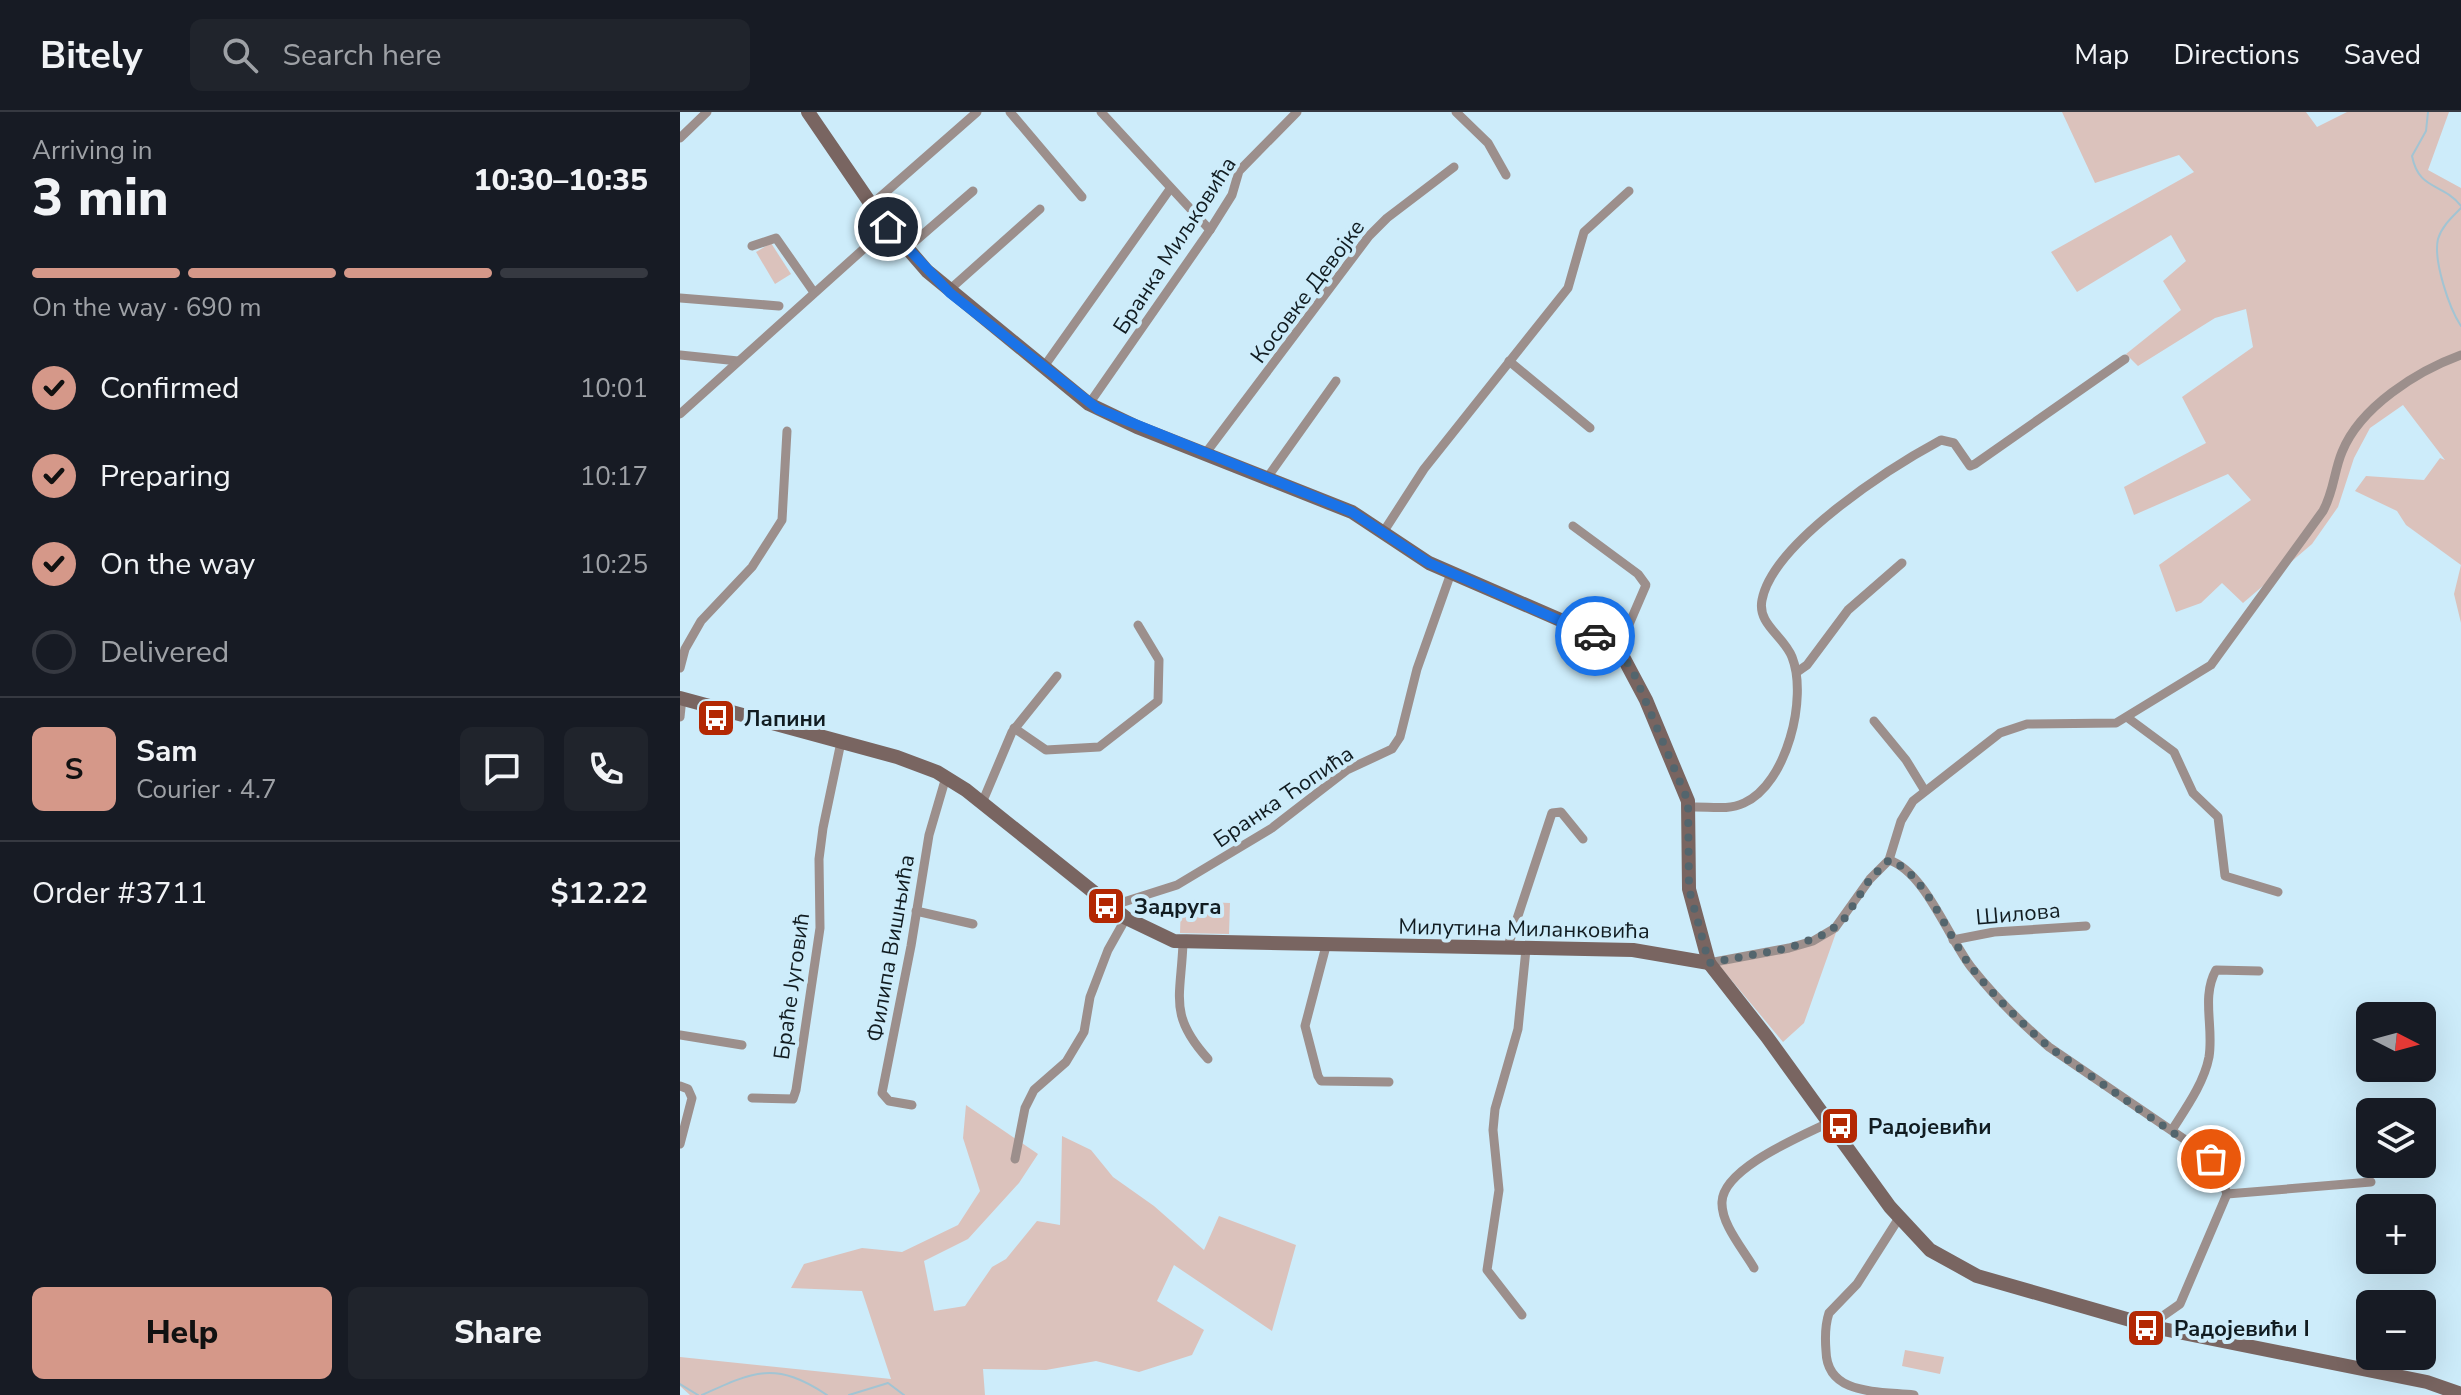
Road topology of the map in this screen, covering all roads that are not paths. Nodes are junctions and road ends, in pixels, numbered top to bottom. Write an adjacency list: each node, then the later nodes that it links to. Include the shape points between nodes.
1 (808, 112): 15 (main road)
2 (977, 112): 15 (street)
3 (1010, 112): 14 (street)
4 (1101, 112): 11 (street)
5 (1297, 112): 18 (street, Бранка Миљковића, via 1239,171 1232,195)
6 (1456, 112): 10 (street, via 1488,143)
7 (700, 114): 8 (street)
8 (680, 138)
9 (1454, 167): 36 (street, Косовке Девојке, via 1369,236)
10 (1506, 175)
11 (1170, 189): 18 (street); 30 (street)
12 (973, 191): 20 (street)
13 (1629, 191): 29 (street, via 1584,232 1568,288)
14 (1082, 197)
15 (871, 205): 17 (main road)
16 (1040, 209): 22 (street)
17 (888, 227): 20 (main road); 21 (street)
18 (1210, 230): 32 (street, Бранка Миљковића)
19 (752, 246): 21 (street, via 776,238)
20 (906, 249): 22 (main road)
21 (813, 291): 28 (street)
22 (948, 291): 30 (main road)
23 (680, 298): 24 (street)
24 (779, 306)
25 (680, 355): 28 (street)
26 (2461, 355): 49 (street, via 2394,393 2356,428 2323,511 2213,663)
27 (2125, 359): 45 (street, via 1975,464 1970,466 1954,443 1941,440 1834,509 1808,532 1762,599 1764,619 1788,647)
28 (738, 361): 33 (street)
29 (1509, 361): 34 (street); 39 (street, via 1424,469)
30 (1043, 368): 32 (main road)
31 (1336, 381): 37 (street)
32 (1089, 404): 36 (main road)
33 (680, 414)
34 (1590, 428)
35 (787, 431): 44 (street, via 782,520 752,567 701,621)
36 (1205, 454): 37 (main road)
37 (1267, 478): 39 (main road, via 1352,512)
38 (1573, 526): 43 (street, via 1646,585)
39 (1384, 531): 41 (main road)
40 (1902, 563): 45 (street, via 1848,610)
41 (1451, 573): 43 (main road); 60 (street, Бранка Ћопића, via 1392,749 1347,770 1272,828 1177,885)
42 (1138, 625): 51 (street, via 1159,660 1158,701 1099,747 1046,750)
43 (1618, 650): 56 (main road, via 1634,673)
44 (680, 668)
45 (1797, 672): 56 (street, via 1795,721 1764,788 1735,806)
46 (1057, 676): 51 (street)
47 (681, 698): 48 (street); 52 (main road, Милутина Миланковића)
48 (680, 717)
49 (2128, 718): 54 (street, via 2108,724 2011,728); 59 (street, via 2174,752 2193,793 2218,817 2225,876)
50 (1874, 721): 54 (street)
51 (1014, 728): 55 (street)
52 (841, 742): 53 (main road, Милутина Миланковића); 77 (street, Браће Југовић, via 821,843 820,928 796,1090 793,1099)
53 (946, 777): 55 (main road, Милутина Миланковића); 61 (street, Филипа Вишњића)
54 (1925, 791): 58 (street, via 1903,816)
55 (982, 803): 60 (main road, Милутина Миланковића)
56 (1690, 807): 70 (main road, via 1689,889)
57 (1583, 839): 68 (street, via 1562,813 1552,813)
58 (1889, 860): 65 (street, via 1911,873); 70 (street, via 1828,933 1789,948)
59 (2278, 892)
60 (1111, 906): 62 (main road, Милутина Миланковића)
61 (916, 911): 63 (street); 78 (street, Филипа Вишњића, via 882,1093 889,1101)
62 (1126, 918): 66 (main road, Милутина Миланковића); 82 (street, via 1090,997 1084,1032 1066,1062 1034,1090 1025,1108)
63 (973, 924)
64 (2086, 926): 65 (street, Шилова)
65 (1953, 940): 80 (street, via 2004,1004 2049,1047)
66 (1183, 943): 67 (main road, Милутина Миланковића); 74 (street, via 1178,1011)
67 (1326, 946): 68 (main road, Милутина Миланковића); 75 (street, via 1305,1026 1318,1076 1321,1081)
68 (1507, 949): 69 (main road, Милутина Миланковића)
69 (1526, 949): 70 (main road, Милутина Миланковића, via 1649,951); 87 (street, via 1518,1029 1495,1109 1499,1190 1487,1270)
70 (1709, 963): 79 (main road)
71 (2259, 971): 80 (street, via 2216,970 2208,986 2206,1068)
72 (680, 1035): 73 (street)
73 (742, 1045)
74 (1208, 1059)
75 (1389, 1082)
76 (680, 1086): 81 (street, via 692,1098)
77 (752, 1098)
78 (912, 1105)
79 (1828, 1123): 85 (main road); 86 (street, via 1762,1155 1724,1192 1728,1225)
80 (2172, 1130): 84 (street, via 2214,1162)
81 (680, 1144)
82 (1015, 1159)
83 (2371, 1182): 84 (street)
84 (2227, 1194): 88 (street, via 2180,1304)
85 (1899, 1218): 88 (main road, via 1936,1255 1970,1274); 90 (street, via 1857,1284 1829,1313 1826,1361 1839,1385)
86 (1754, 1268)
87 (1522, 1315)
88 (2150, 1325): 89 (main road, via 2427,1382)
89 (2461, 1394)
90 (1914, 1395)

